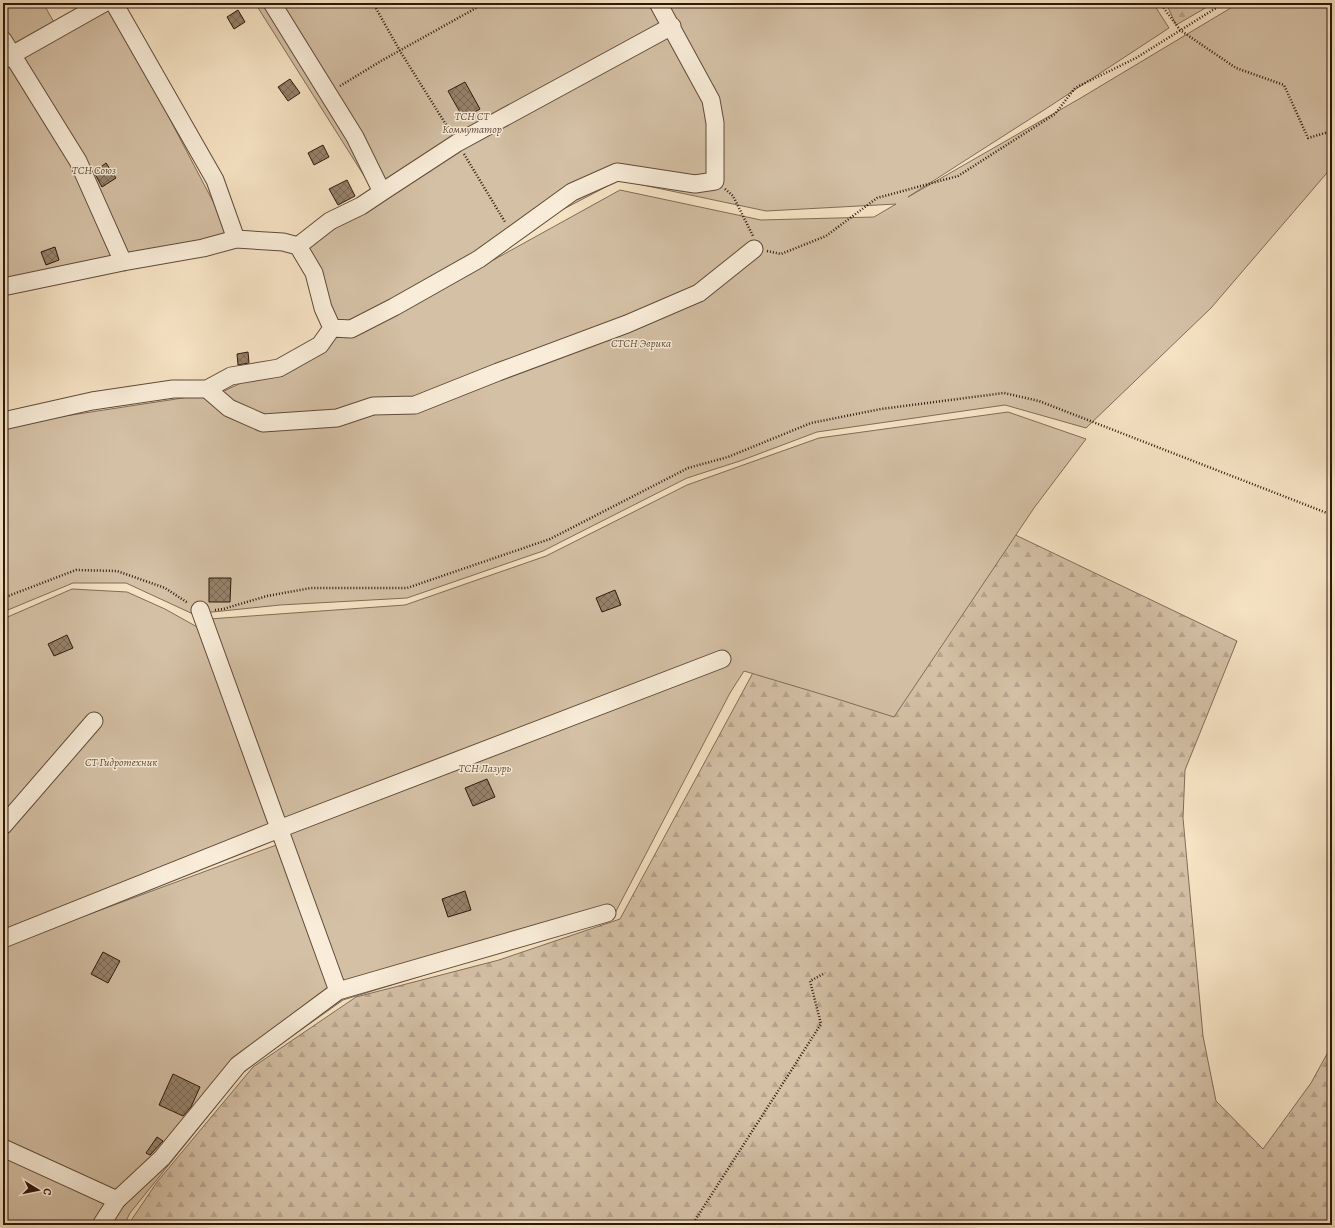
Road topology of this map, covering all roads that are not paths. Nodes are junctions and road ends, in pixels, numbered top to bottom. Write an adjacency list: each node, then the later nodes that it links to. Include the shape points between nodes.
1 (104, 3): 7 (street)
2 (114, 3): 9 (street, via 215,180)
3 (272, 3): 8 (street, via 355,137)
4 (658, 3): 5 (street)
5 (672, 26): 8 (street, via 457,143); 14 (street, via 711,100 715,123 715,181 695,184 617,172 572,192 479,259 394,307 351,329)
6 (3, 40): 7 (street)
7 (7, 58): 12 (street, via 78,161)
8 (382, 192): 10 (street, via 330,221)
9 (236, 239): 10 (street, via 283,242); 12 (street, via 203,248)
10 (298, 246): 14 (street, via 314,273)
11 (754, 249): 15 (street, via 700,293 627,324 415,405 373,406 337,418 263,423 229,408)
12 (123, 262): 13 (street)
13 (4, 283)
14 (332, 328): 15 (street, via 320,345 279,368 231,376)
15 (207, 389): 16 (street, via 173,389 92,401)
16 (3, 421)
17 (200, 610): 21 (street)
18 (722, 659): 21 (street)
19 (94, 721): 20 (street)
20 (3, 826)
21 (279, 829): 23 (street); 24 (street)
22 (607, 913): 24 (street)
23 (3, 939)
24 (338, 991): 26 (street, via 238,1065 162,1158)
25 (3, 1148): 26 (street)
26 (117, 1200): 27 (street)
27 (102, 1225)

